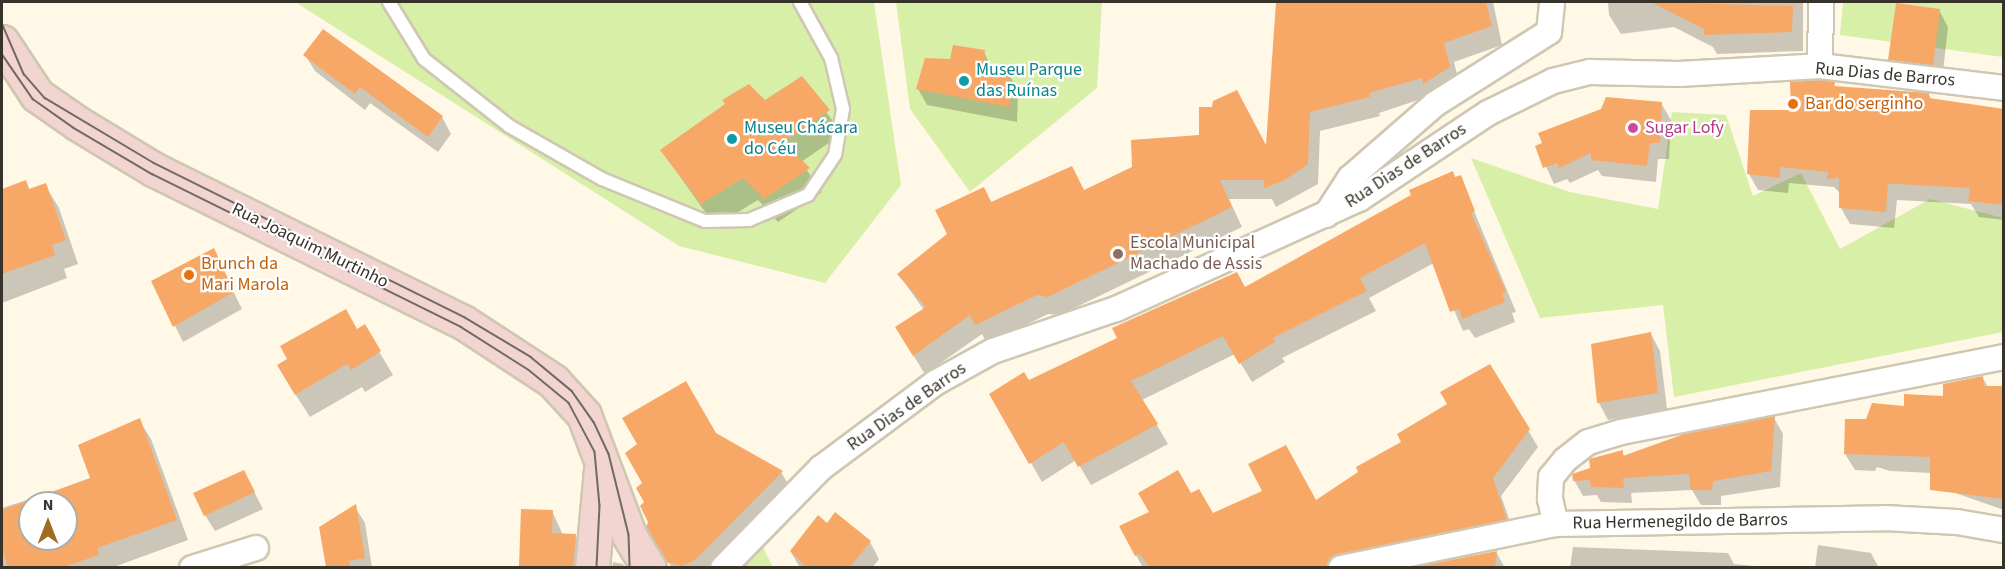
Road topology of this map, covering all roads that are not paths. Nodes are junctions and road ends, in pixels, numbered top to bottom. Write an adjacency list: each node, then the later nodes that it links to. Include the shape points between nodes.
1 (389, 2): 2 (lane, via 424,59 509,126 602,179 705,221 749,220 808,195 835,154 843,109 831,58)
2 (800, 2)
3 (1552, 2): 8 (street, via 1549,32 1435,104 1350,178)
4 (1821, 2): 6 (street)
5 (2, 42): 10 (street, Rua Joaquim Murtinho, via 36,95 77,123 155,170 463,322 532,365 573,400 593,434)
6 (1820, 66): 7 (street, Rua Dias de Barros); 8 (street, Rua Dias de Barros, via 1570,75 1488,113 1359,200)
7 (2004, 88)
8 (1326, 215): 17 (street, Rua Dias de Barros, via 1116,309 993,351 935,382 821,468)
9 (2004, 357): 11 (street, Rua Hermenegildo de Barros, via 1621,432 1588,442 1564,460 1551,477)
10 (603, 463): 15 (street, Rua Joaquim Murtinho); 16 (street, Rua Joaquim Murtinho, via 628,535)
11 (1556, 524): 12 (street, Rua Hermenegildo de Barros, via 1885,518 1957,522); 18 (street)
12 (2004, 530)
13 (256, 548): 14 (street)
14 (192, 567)
15 (592, 567)
16 (649, 567)
17 (723, 567)
18 (1341, 567)

